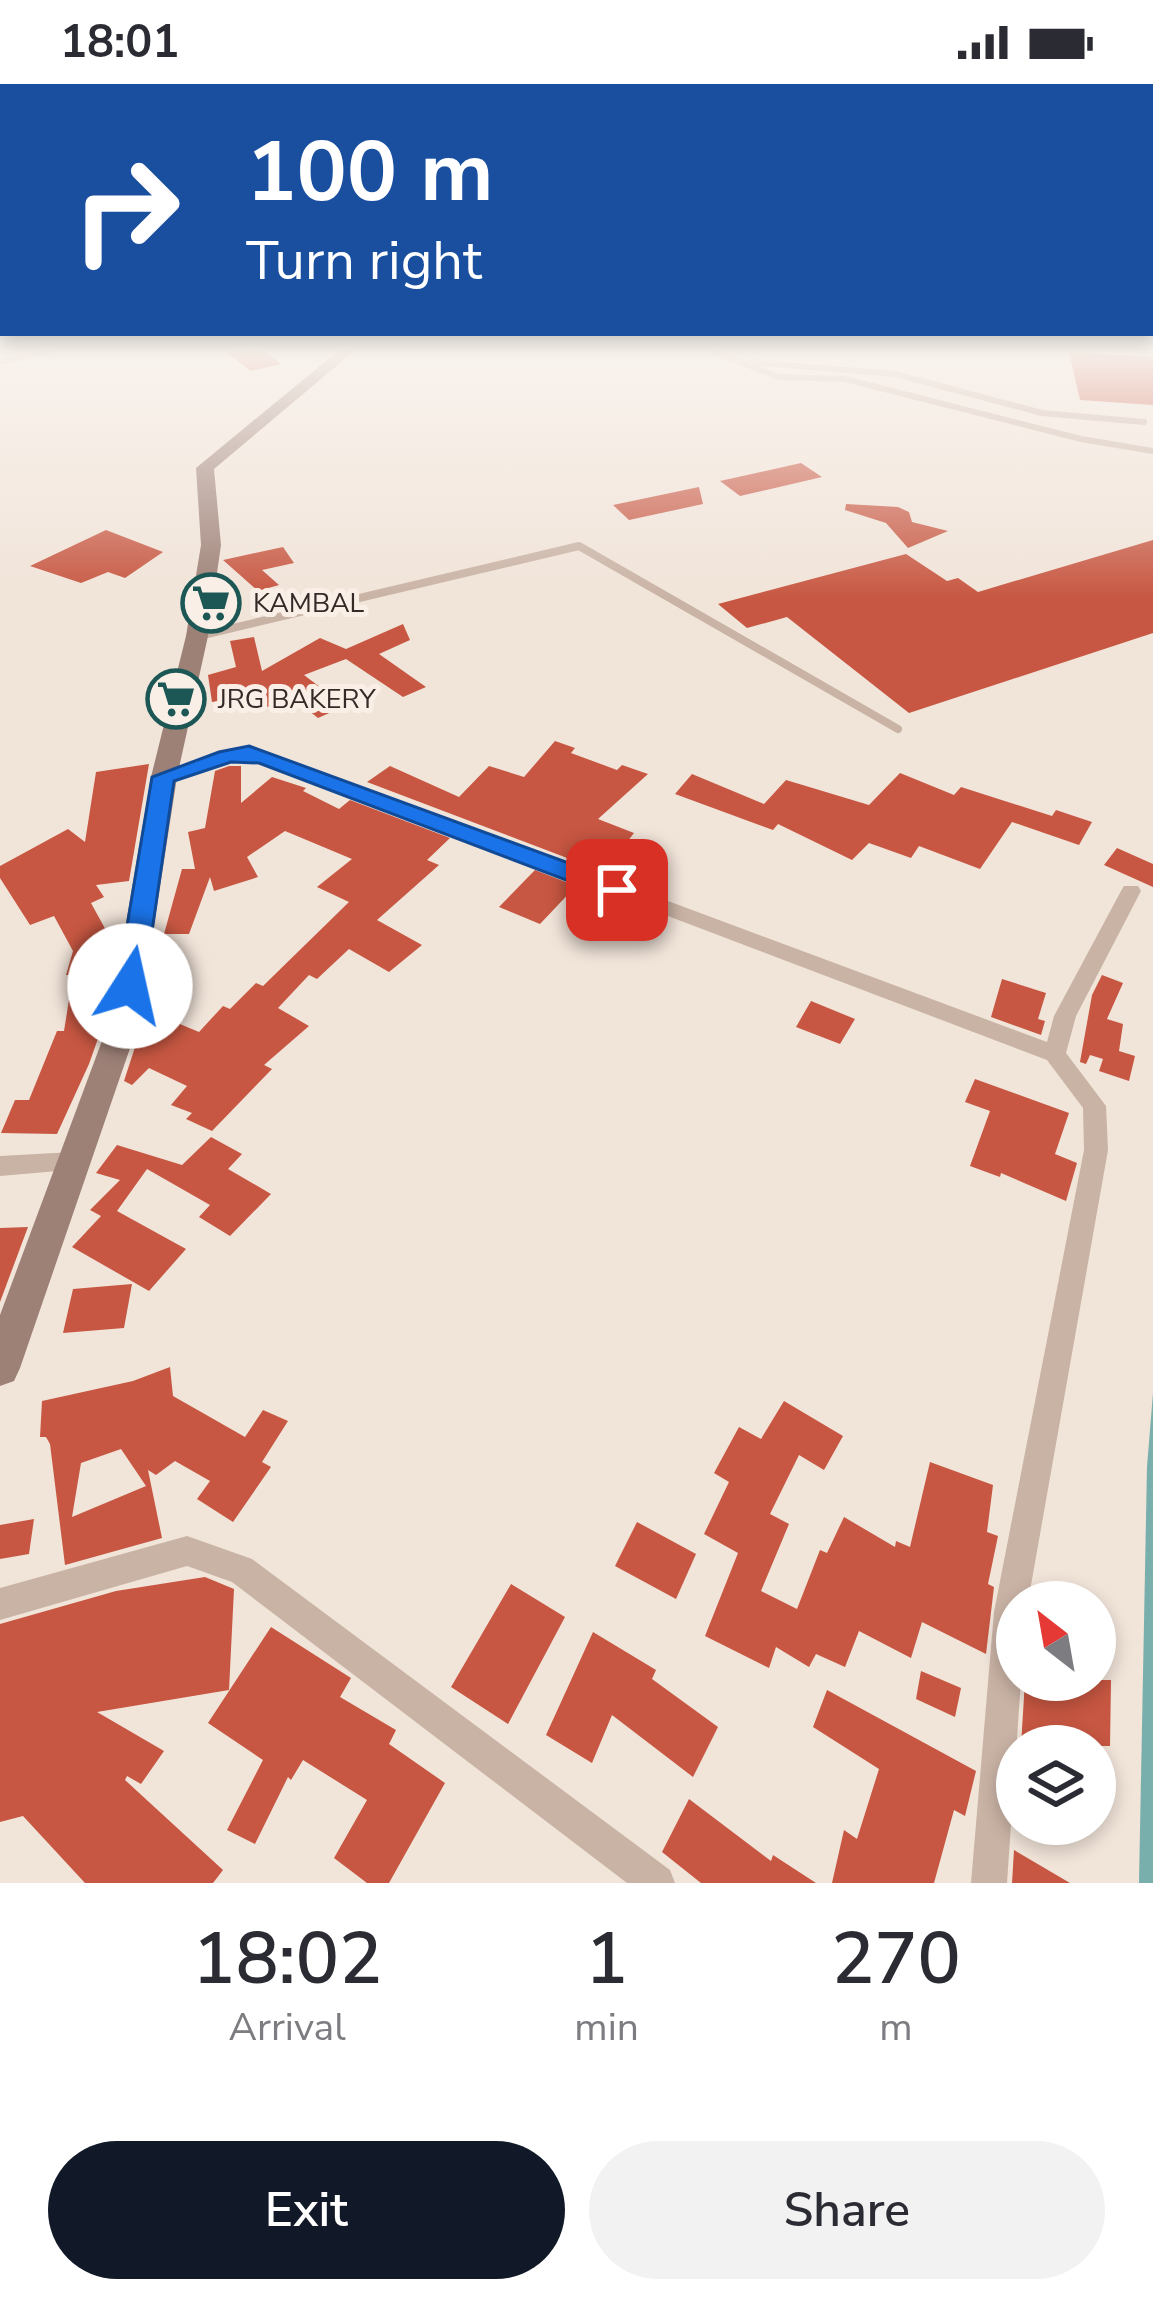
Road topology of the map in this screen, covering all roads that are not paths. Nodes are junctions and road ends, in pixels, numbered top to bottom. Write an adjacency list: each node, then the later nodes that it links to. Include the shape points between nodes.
1 (251, 431): 4 (main road, via 205,469 211,545)
2 (1046, 431): 3 (lane)
3 (1153, 452)
4 (197, 636): 5 (lane, via 579,546); 6 (main road)
5 (898, 729)
6 (164, 777): 8 (street, via 227,756 267,758); 9 (main road, via 124,1022)
7 (1131, 891): 8 (street, via 1065,1016)
8 (1055, 1054): 14 (street, via 1094,1106 1096,1150 1010,1612)
9 (73, 1162): 10 (street); 11 (main road)
10 (0, 1166)
11 (0, 1368)
12 (0, 1604): 13 (street, via 187,1551 241,1570)
13 (656, 1883)
14 (989, 1883)

